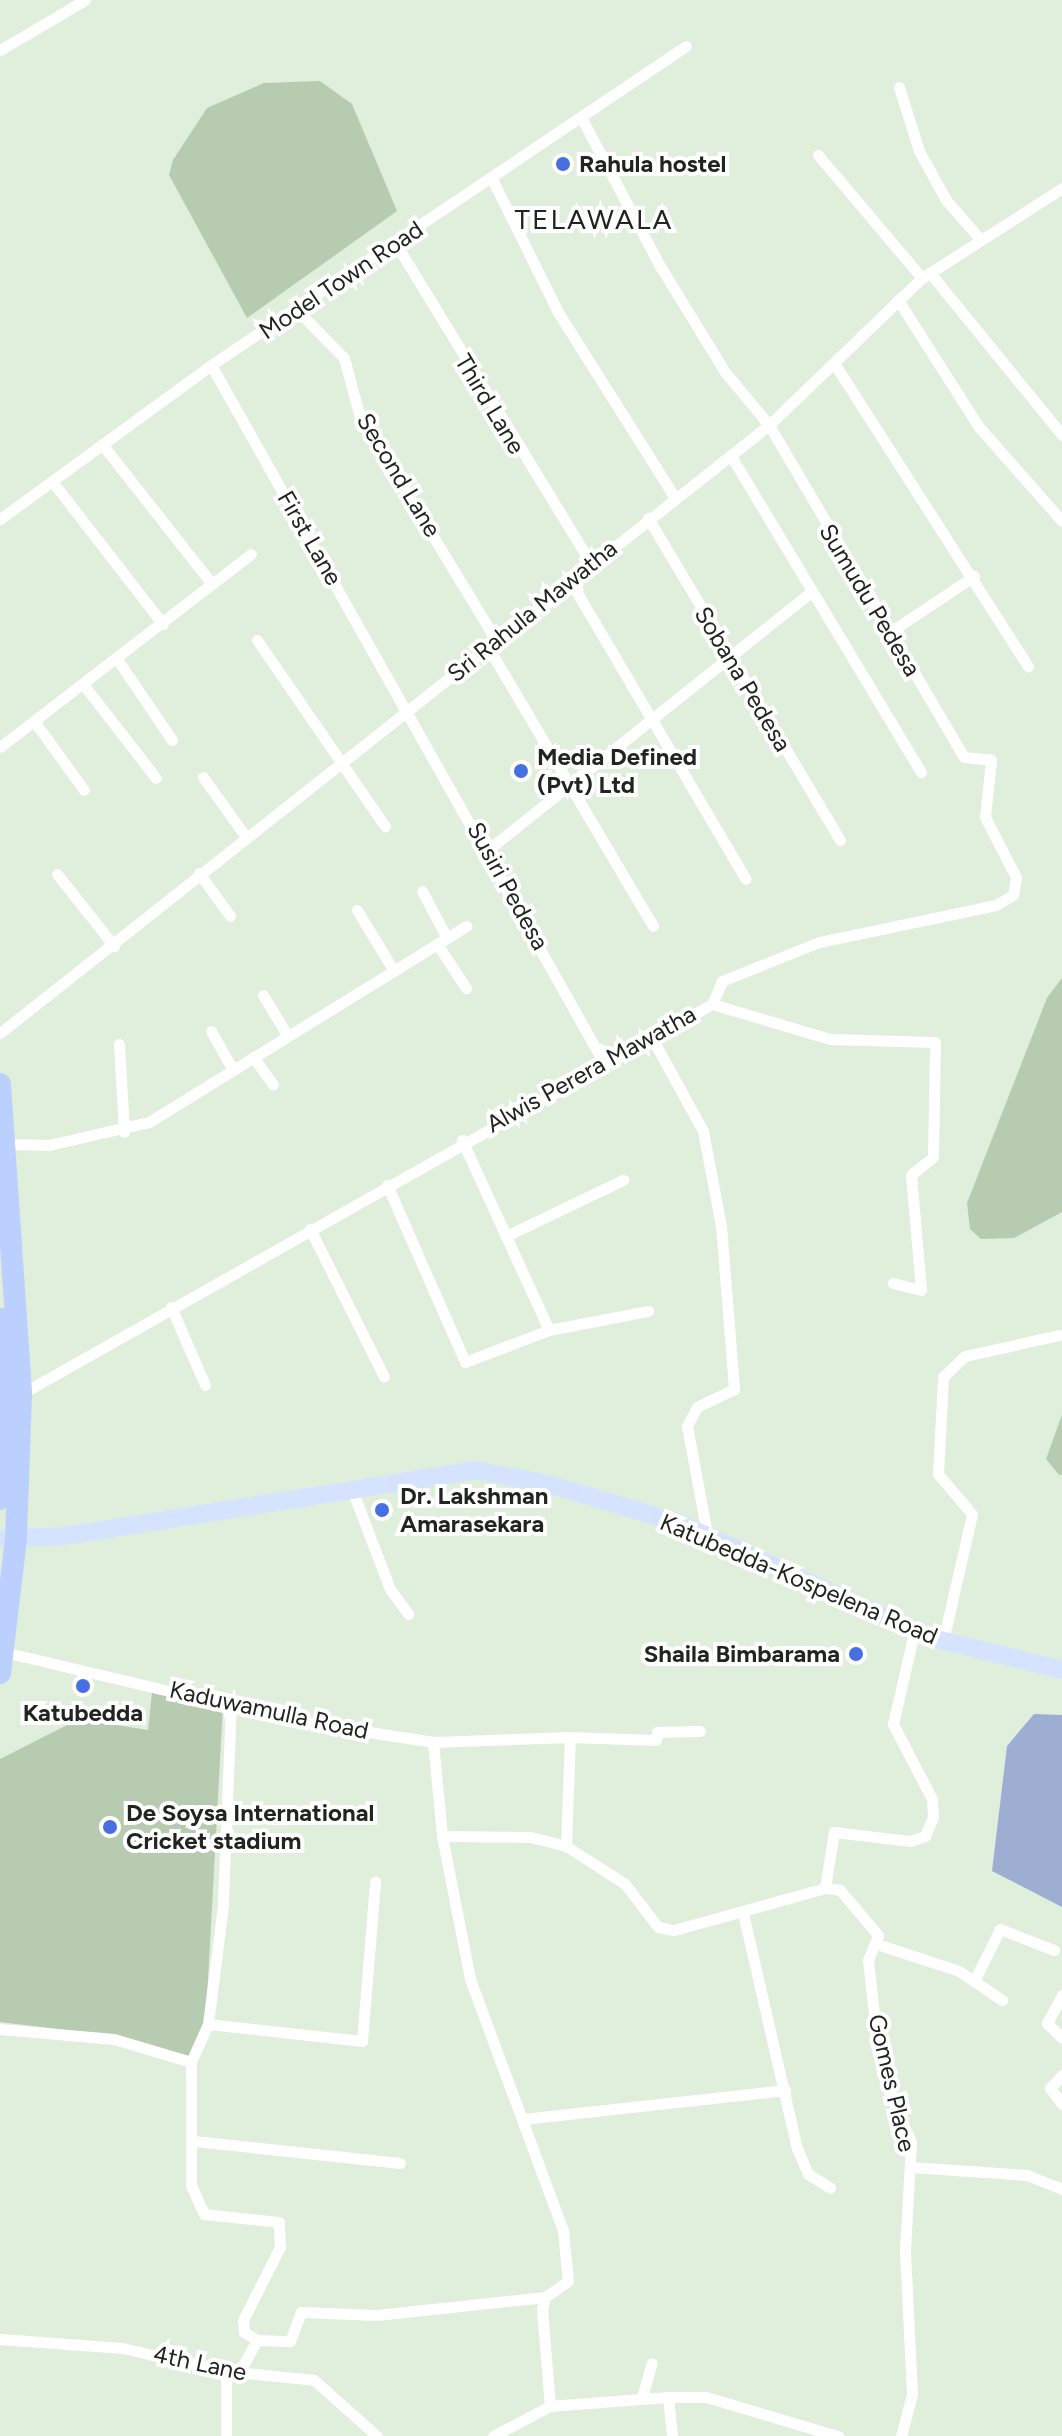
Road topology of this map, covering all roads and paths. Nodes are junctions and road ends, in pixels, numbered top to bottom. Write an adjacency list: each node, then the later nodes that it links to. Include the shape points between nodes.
1 (85, 0): 3 (street)
2 (686, 46): 5 (street, Model Town Road)
3 (0, 50)
4 (899, 87): 9 (street, via 919,151 946,200)
5 (581, 117): 7 (street, Model Town Road); 16 (street, Sumudu Pedesa, via 660,266 725,372)
6 (818, 155): 11 (street)
7 (491, 177): 10 (street, Model Town Road); 21 (street, via 558,312)
8 (1062, 188): 9 (street, Sri Rahula Mawatha)
9 (981, 240): 11 (street, Sri Rahula Mawatha)
10 (396, 244): 13 (street, Model Town Road); 26 (street, Third Lane)
11 (926, 276): 12 (street, Sri Rahula Mawatha); 17 (street)
12 (898, 300): 14 (street, Sri Rahula Mawatha); 24 (street, via 979,427)
13 (299, 312): 15 (street, Model Town Road); 34 (street, Second Lane, via 344,358 359,414)
14 (834, 363): 16 (street, Sri Rahula Mawatha); 27 (street)
15 (211, 365): 18 (street, Model Town Road); 39 (street, First Lane)
16 (769, 425): 19 (street, Sri Rahula Mawatha); 32 (street, Sumudu Pedesa)
17 (1062, 435)
18 (104, 447): 20 (street, Model Town Road); 29 (street)
19 (731, 456): 21 (street, Sri Rahula Mawatha); 30 (street)
20 (55, 485): 23 (street, Model Town Road); 31 (street)
21 (674, 496): 22 (street, Sri Rahula Mawatha)
22 (648, 518): 26 (street, Sri Rahula Mawatha); 35 (street, Sobana Pedesa)
23 (0, 519)
24 (1062, 521)
25 (251, 554): 29 (street)
26 (590, 562): 28 (street, Sri Rahula Mawatha)
27 (974, 576): 32 (street); 37 (street)
28 (569, 579): 34 (street, Sri Rahula Mawatha); 41 (street)
29 (212, 584): 31 (street)
30 (811, 592): 35 (street); 45 (street)
31 (163, 624): 36 (street)
32 (890, 632): 67 (street, Sumudu Pedesa, via 964,757 991,760 985,817 1016,877 1013,895 819,942 722,981)
33 (257, 640): 44 (street)
34 (493, 645): 39 (street, Sri Rahula Mawatha); 48 (street, Second Lane)
35 (730, 658): 41 (street); 52 (street, Sobana Pedesa)
36 (117, 659): 38 (street); 42 (street)
37 (1028, 666)
38 (83, 684): 40 (street); 47 (street)
39 (410, 711): 44 (street, Sri Rahula Mawatha); 53 (street, Susiri Pedesa)
40 (34, 721): 43 (street); 49 (street)
41 (653, 722): 48 (street); 56 (street)
42 (172, 740)
43 (0, 747)
44 (341, 764): 50 (street); 51 (street, Sri Rahula Mawatha)
45 (921, 772)
46 (203, 777): 51 (street)
47 (156, 778)
48 (569, 786): 53 (street); 61 (street, Second Lane)
49 (84, 790)
50 (385, 826)
51 (246, 837): 54 (street, Sri Rahula Mawatha)
52 (840, 840)
53 (489, 849): 74 (street, Susiri Pedesa)
54 (199, 873): 59 (street); 63 (street, Sri Rahula Mawatha)
55 (57, 874): 63 (street)
56 (746, 879)
57 (422, 891): 62 (street)
58 (357, 910): 64 (street)
59 (230, 916)
60 (466, 926): 62 (street)
61 (653, 926)
62 (442, 941): 64 (street); 65 (street)
63 (114, 946): 69 (street, Sri Rahula Mawatha)
64 (394, 971): 70 (street)
65 (466, 988)
66 (263, 995): 70 (street)
67 (712, 1004): 71 (street, Alwis Perera Mawatha); 86 (street, Alwis Perera Mawatha, via 830,1039 935,1042 933,1157 911,1175 921,1290)
68 (211, 1031): 75 (street)
69 (0, 1033)
70 (287, 1035): 73 (street)
71 (652, 1038): 74 (street, Alwis Perera Mawatha); 97 (street, via 700,1123 721,1226 734,1389 697,1407 687,1426)
72 (119, 1044): 78 (street)
73 (253, 1057): 75 (street); 77 (street)
74 (604, 1063): 79 (street, Alwis Perera Mawatha)
75 (233, 1070): 78 (street)
76 (0, 1084): 80 (highway)
77 (273, 1085)
78 (124, 1132): 80 (street)
79 (462, 1140): 82 (street, Alwis Perera Mawatha); 85 (street)
80 (5, 1144): 83 (highway)
81 (623, 1180): 85 (street)
82 (387, 1185): 84 (street, Alwis Perera Mawatha); 90 (street, via 465,1362)
83 (5, 1221): 94 (highway)
84 (310, 1229): 87 (street, Alwis Perera Mawatha); 92 (street)
85 (506, 1236): 90 (street)
86 (893, 1283)
87 (171, 1307): 93 (street); 94 (street, Alwis Perera Mawatha)
88 (648, 1311): 90 (street)
89 (0, 1319): 96 (highway)
90 (549, 1330)
91 (1059, 1335): 101 (street, via 965,1356 943,1377 938,1474 972,1514)
92 (384, 1377)
93 (205, 1385)
94 (21, 1394): 98 (highway)
95 (351, 1487): 97 (main road, Katubedda-Kospelena Road, via 451,1471 516,1476); 98 (main road, Katubedda-Kospelena Road); 99 (street, via 390,1589)
96 (0, 1499)
97 (707, 1534): 100 (main road, Katubedda-Kospelena Road)
98 (8, 1539): 102 (highway)
99 (408, 1614)
100 (914, 1632): 101 (main road, Katubedda-Kospelena Road); 111 (street, via 893,1724 932,1799 933,1817 925,1836 910,1841 834,1832)
101 (943, 1641): 103 (main road, Katubedda-Kospelena Road)
102 (2, 1662): 104 (street, Kaduwamulla Road)
103 (1062, 1670)
104 (231, 1703): 107 (street, Kaduwamulla Road); 118 (street, via 223,1905)
105 (700, 1731): 106 (street, Kaduwamulla Road, via 657,1732 656,1740)
106 (570, 1737): 107 (street, Kaduwamulla Road); 109 (street)
107 (433, 1742): 108 (street)
108 (442, 1836): 109 (street, via 530,1837); 125 (street, via 470,1979)
109 (566, 1846): 112 (street, via 625,1884 658,1927 674,1930)
110 (375, 1882): 118 (street, via 362,2041)
111 (825, 1888): 112 (street, via 790,1892); 113 (street, via 840,1890 873,1922)
112 (743, 1913): 123 (street)
113 (877, 1944): 115 (street); 128 (street, Gomes Place, via 870,1986 889,2092 911,2142)
114 (1054, 1950): 115 (street, via 1000,1929)
115 (974, 1981): 117 (street)
116 (1062, 1995): 120 (street, via 1047,2023)
117 (1002, 2000)
118 (208, 2024): 121 (street)
119 (0, 2029): 121 (street, via 114,2039)
120 (1062, 2038)
121 (191, 2062): 126 (street)
122 (1062, 2075): 124 (street, via 1050,2088)
123 (785, 2090): 125 (street); 129 (street, via 804,2167)
124 (1062, 2104)
125 (523, 2119): 131 (street, via 563,2231 568,2281)
126 (194, 2141): 127 (street); 133 (street, via 191,2185 204,2214 279,2222 280,2247 243,2320 244,2332)
127 (400, 2163)
128 (910, 2167): 130 (street, via 1027,2175); 145 (street, Gomes Place, via 905,2250 912,2394)
129 (830, 2188)
130 (1062, 2189)
131 (545, 2297): 133 (street, via 377,2315 301,2312 290,2341); 139 (street)
132 (0, 2339): 135 (street, 4th Lane, via 173,2355)
133 (257, 2340): 136 (street)
134 (652, 2363): 137 (street)
135 (226, 2371): 136 (street, 4th Lane); 140 (street)
136 (239, 2373): 141 (street, 4th Lane, via 314,2380)
137 (642, 2397): 138 (street); 139 (street)
138 (668, 2397): 143 (street); 144 (street, via 706,2397)
139 (550, 2406): 142 (street)
140 (226, 2436)
141 (377, 2436)
142 (493, 2436)
143 (672, 2436)
144 (838, 2436)
145 (901, 2436)

